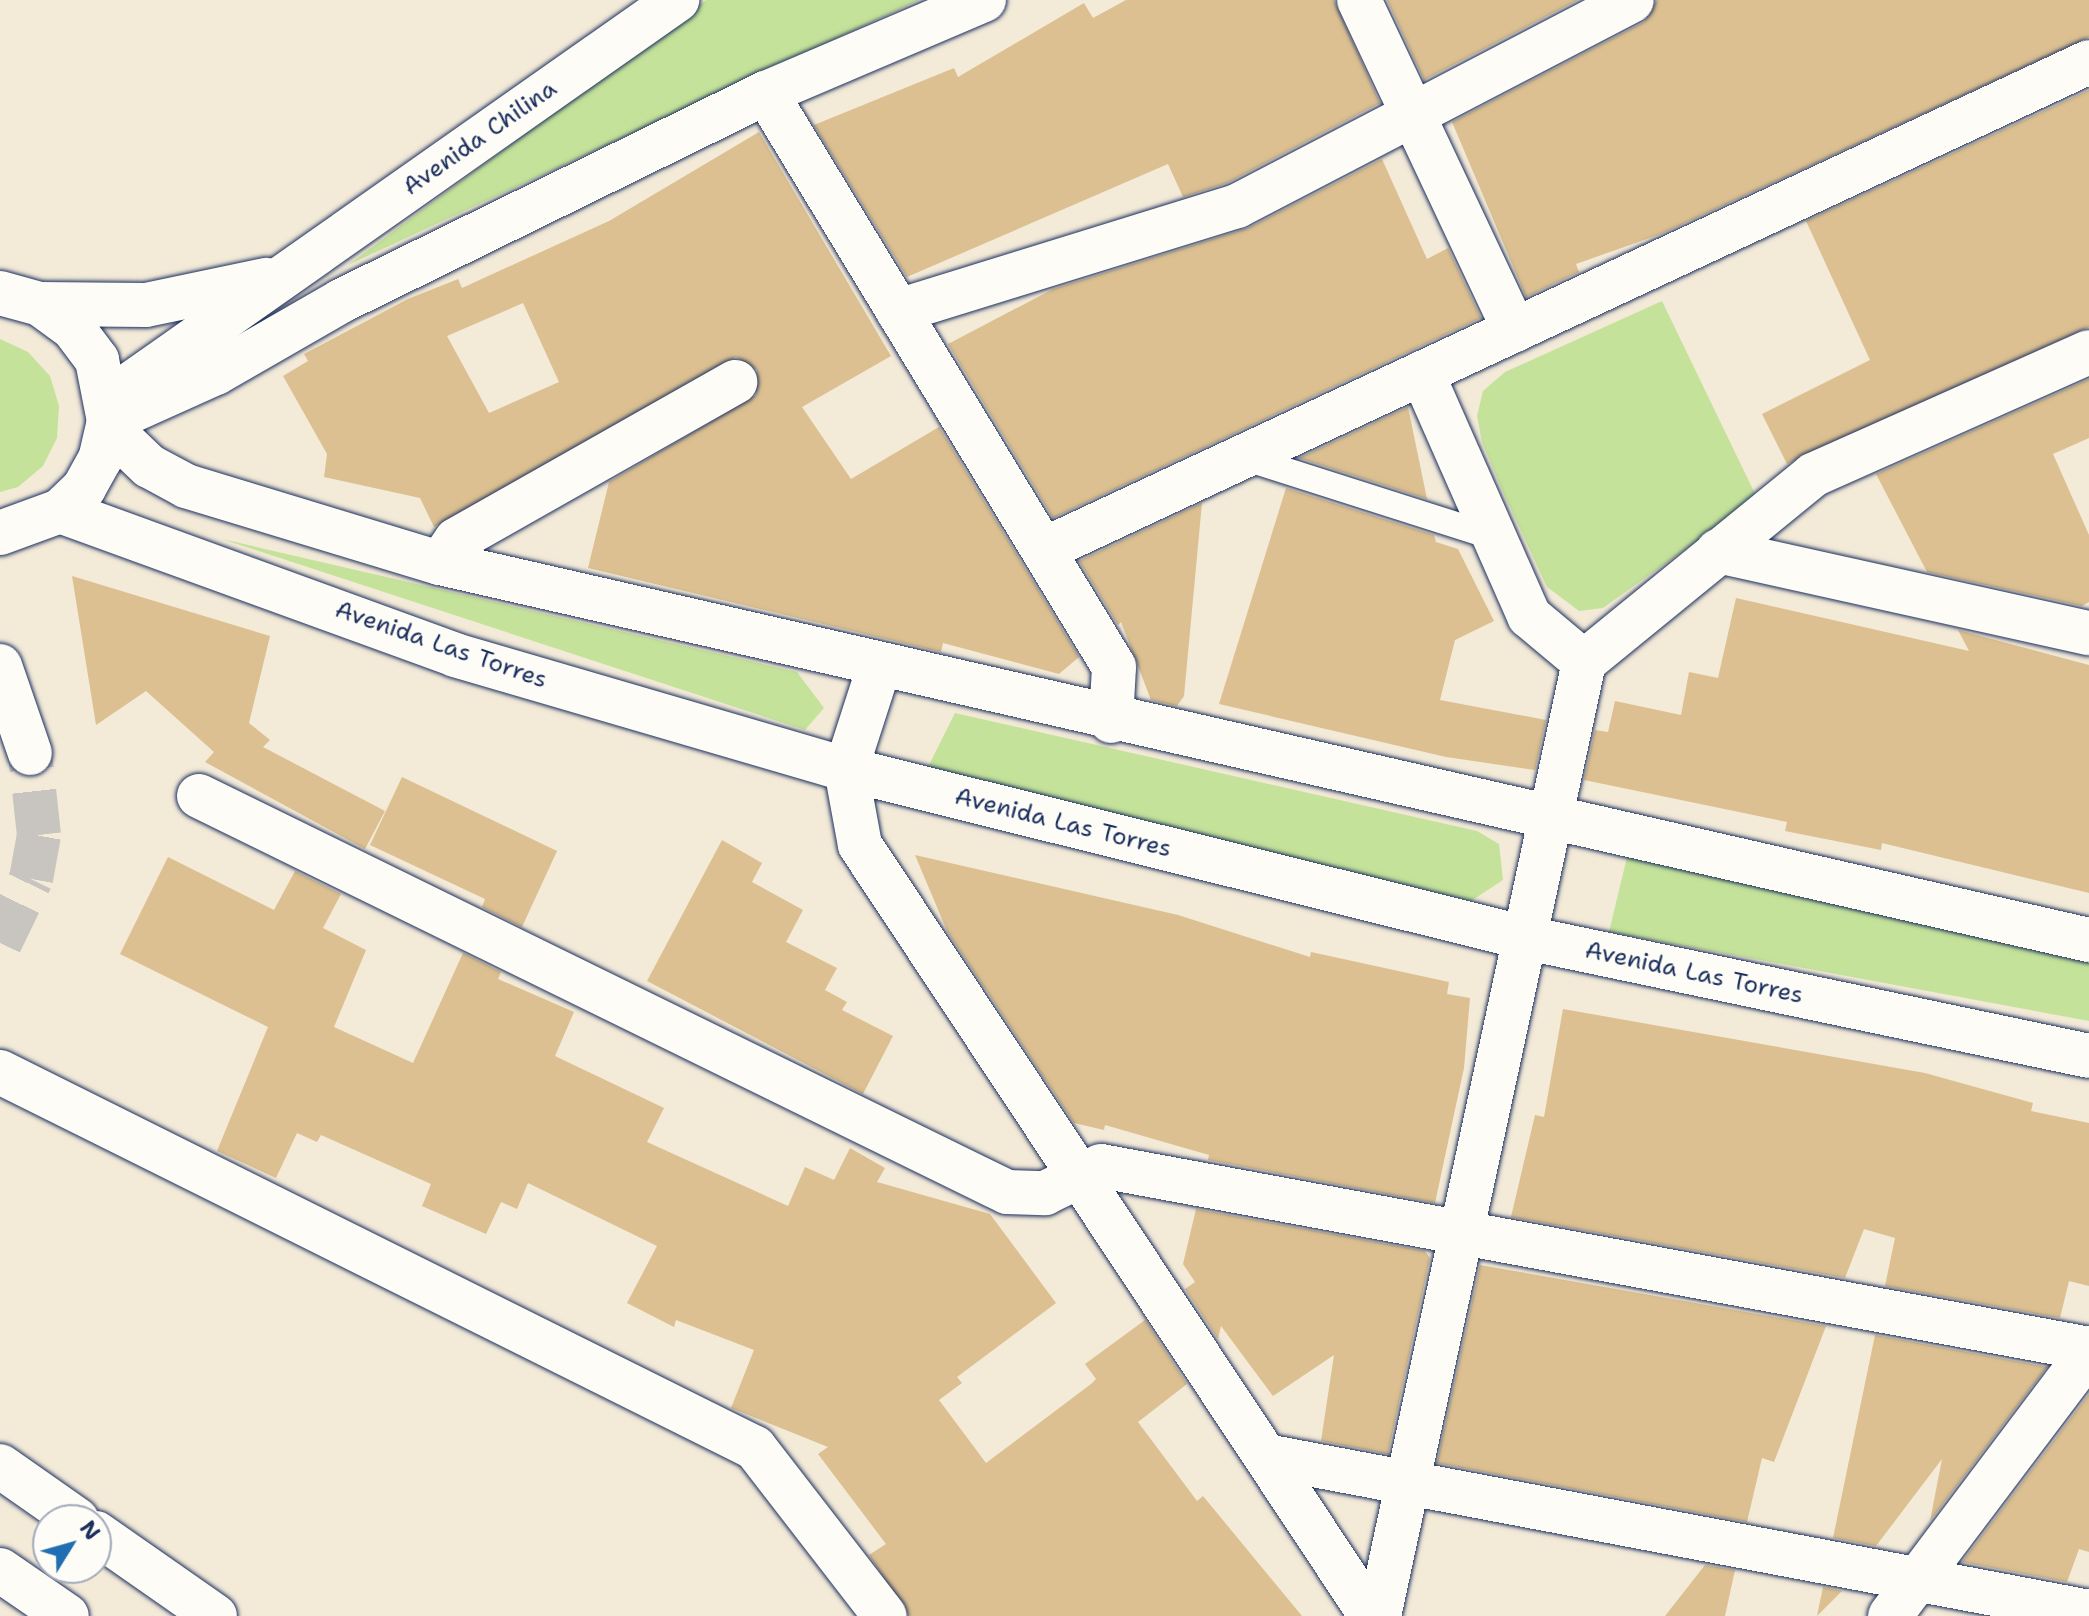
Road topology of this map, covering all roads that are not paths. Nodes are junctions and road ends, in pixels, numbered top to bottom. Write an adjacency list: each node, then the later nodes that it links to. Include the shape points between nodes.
1 (677, 0): 8 (street, Avenida Chilina)
2 (984, 0): 6 (street)
3 (1359, 0): 7 (street)
4 (1632, 0): 7 (street)
5 (2089, 62): 11 (street)
6 (766, 93): 10 (street); 15 (street, via 341,301 216,373)
7 (1413, 113): 10 (street, via 1237,206); 11 (street)
8 (284, 276): 9 (street, Avenida Chilina, via 146,305); 15 (street, Avenida Chilina)
9 (20, 298): 15 (street, via 73,328 97,360)
10 (898, 311): 20 (street)
11 (1514, 330): 13 (street)
12 (2089, 352): 21 (street, via 1813,475)
13 (1422, 373): 16 (street); 19 (street)
14 (735, 382): 22 (street, via 456,540)
15 (108, 416): 17 (street, via 84,488); 22 (street, via 149,466 186,486)
16 (1243, 457): 19 (lane); 20 (street)
17 (60, 511): 18 (street); 29 (street, Avenida Las Torres, via 455,655)
18 (0, 533)
19 (1494, 537): 24 (street, via 1529,616)
20 (1043, 550): 27 (street, via 1114,667)
21 (1718, 551): 23 (street); 24 (street)
22 (440, 563): 25 (street)
23 (2089, 633)
24 (1584, 662): 31 (street)
25 (880, 664): 27 (street); 29 (street)
26 (0, 666): 28 (street)
27 (1111, 721): 31 (street)
28 (30, 753)
29 (846, 769): 32 (street, Avenida Las Torres); 36 (street, via 860,845)
30 (199, 796): 36 (street, via 1007,1192 1045,1193)
31 (1554, 816): 32 (street); 33 (street)
32 (1522, 937): 34 (street, Avenida Las Torres); 37 (street)
33 (2089, 940)
34 (2089, 1056)
35 (0, 1072): 49 (street, via 755,1448)
36 (1076, 1173): 37 (street, via 1101,1166); 39 (street)
37 (1462, 1230): 38 (street); 41 (street)
38 (2089, 1351): 45 (street)
39 (1266, 1456): 41 (street); 50 (street)
40 (0, 1466): 42 (street)
41 (1409, 1479): 45 (street); 51 (street)
42 (54, 1504)
43 (112, 1544): 48 (street)
44 (0, 1570): 47 (street)
45 (1918, 1579): 46 (street); 52 (street)
46 (2089, 1612)
47 (67, 1616)
48 (215, 1616)
49 (885, 1616)
50 (1371, 1616)
51 (1379, 1616)
52 (1890, 1616)

